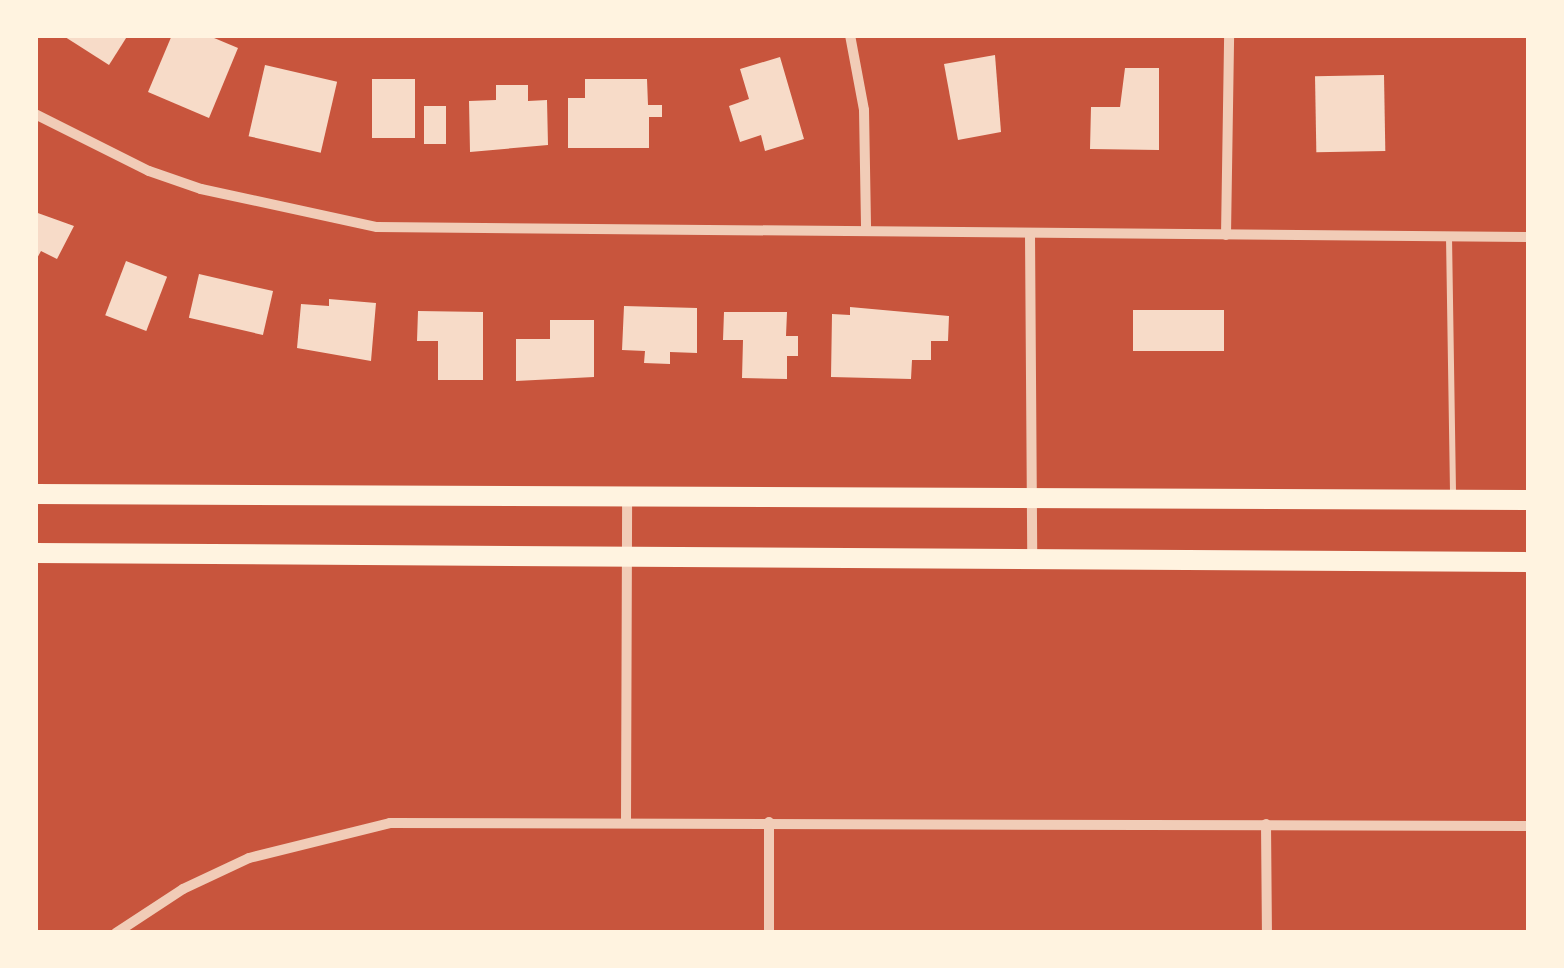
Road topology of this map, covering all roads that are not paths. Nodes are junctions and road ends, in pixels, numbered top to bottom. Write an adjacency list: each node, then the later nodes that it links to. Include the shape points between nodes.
1 (850, 35): 4 (street, via 864,110)
2 (1228, 35): 6 (street)
3 (35, 114): 4 (street, via 149,171 345,224)
4 (866, 229): 5 (street)
5 (1030, 234): 6 (street); 11 (street)
6 (1226, 235): 7 (street)
7 (1449, 236): 8 (street); 12 (lane)
8 (1529, 238)
9 (35, 494): 10 (main road)
10 (626, 496): 11 (main road); 15 (street)
11 (1031, 498): 12 (main road); 16 (street)
12 (1454, 500): 13 (main road)
13 (1529, 500)
14 (35, 553): 15 (main road)
15 (626, 556): 16 (main road); 18 (street)
16 (1032, 559): 17 (main road)
17 (1529, 562)
18 (626, 821): 19 (street); 22 (street, via 438,820 318,836 184,889)
19 (769, 822): 20 (street); 23 (street)
20 (1266, 824): 21 (street); 24 (street)
21 (1529, 826)
22 (116, 933)
23 (769, 933)
24 (1266, 933)

